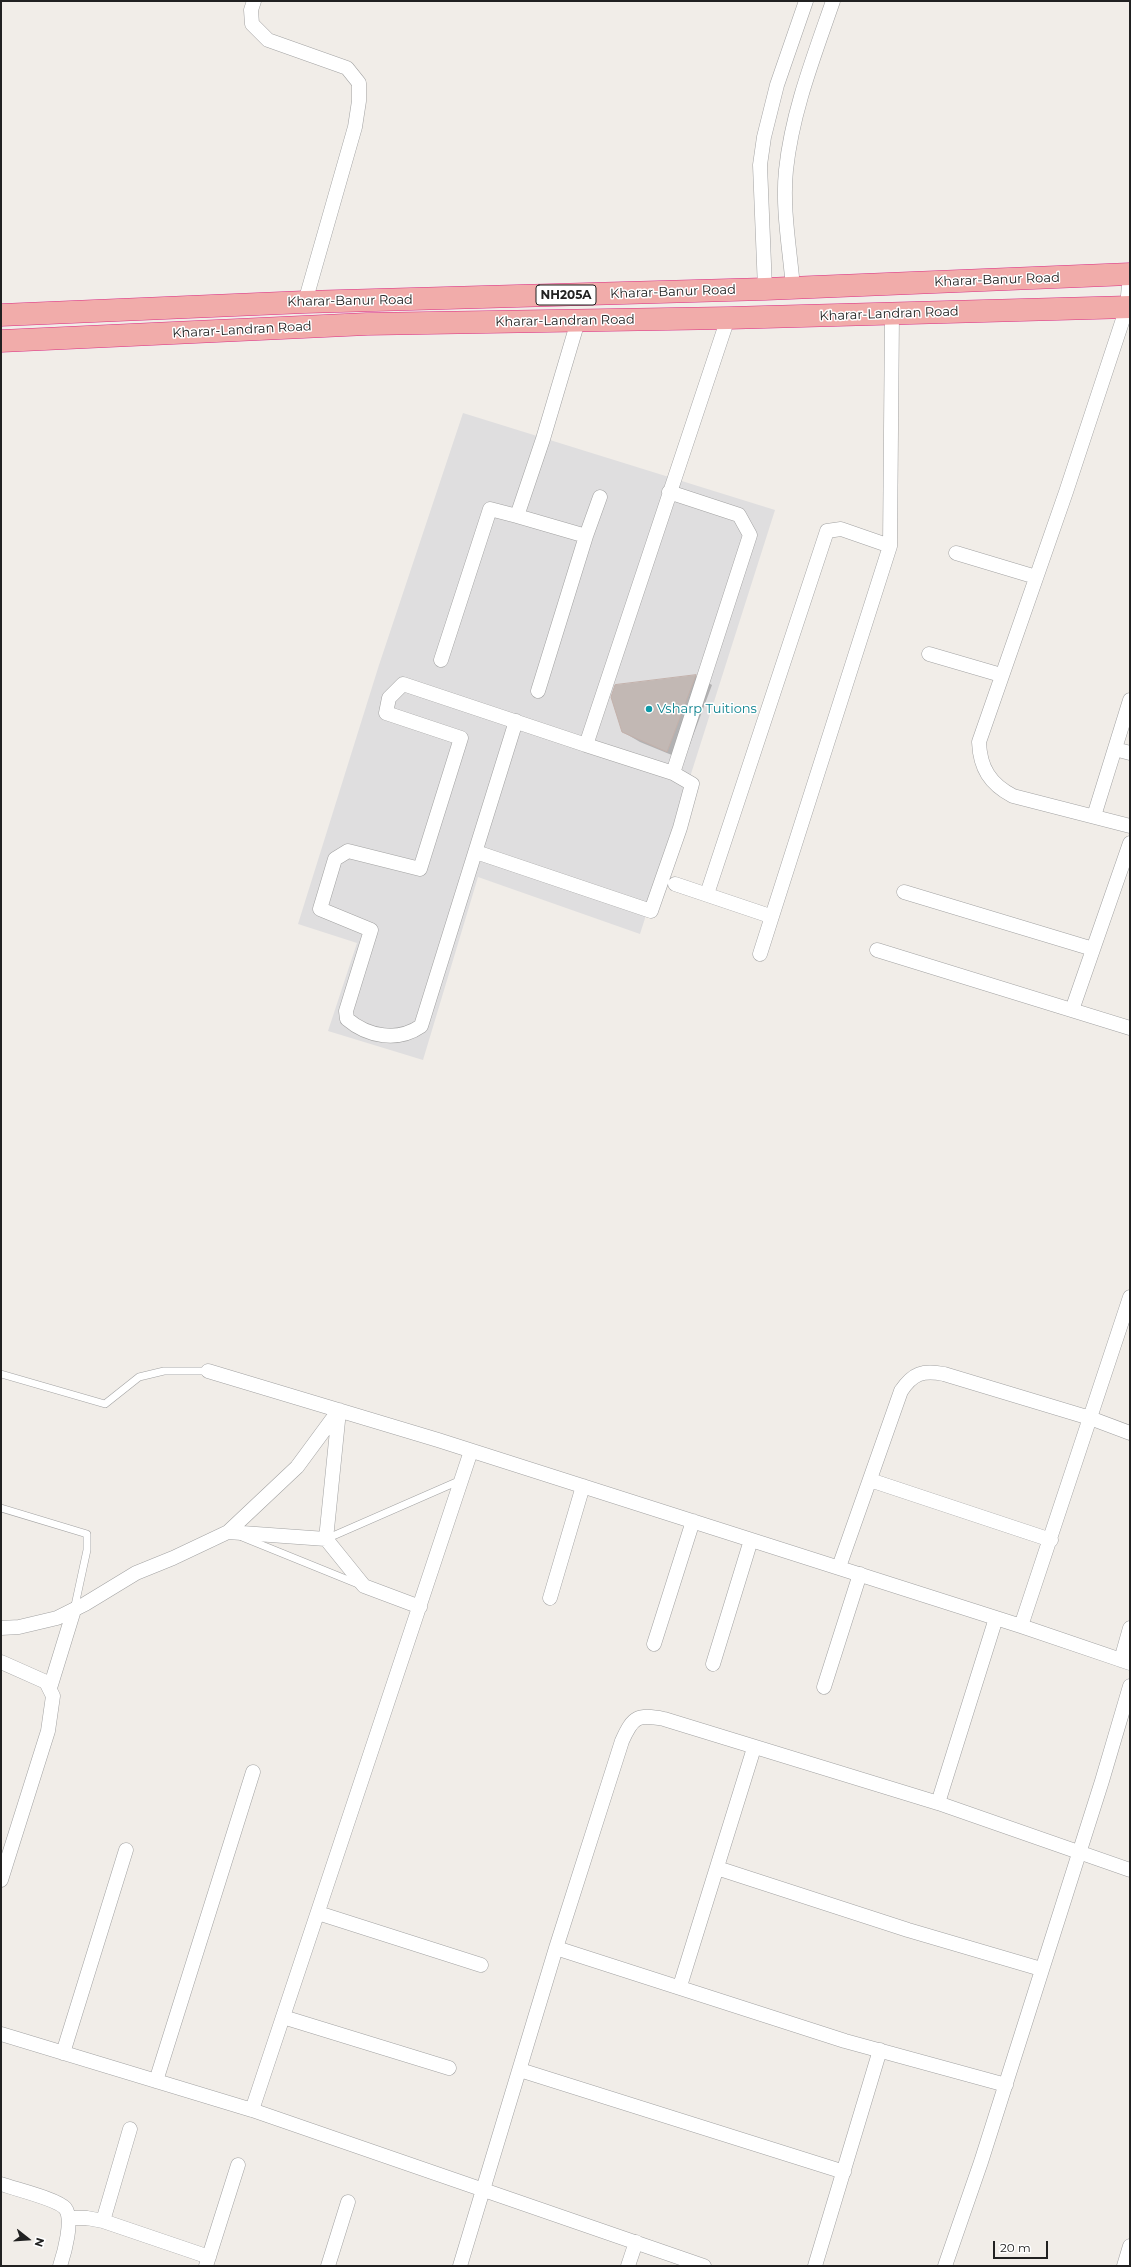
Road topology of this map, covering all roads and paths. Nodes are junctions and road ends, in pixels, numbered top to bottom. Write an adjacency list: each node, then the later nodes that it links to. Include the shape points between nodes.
1 (254, 1): 7 (street, via 251,10 252,24 268,40 346,68 359,83 355,126)
2 (806, 1): 6 (street, via 777,85 760,165)
3 (833, 1): 5 (street, via 793,128 786,171)
4 (1130, 274): 5 (highway, Kharar-Banur Road / NH205A); 8 (street)
5 (793, 288): 6 (highway, Kharar-Banur Road / NH205A)
6 (765, 290): 7 (highway, Kharar-Banur Road / NH205A)
7 (305, 302): 10 (highway, Kharar-Banur Road / NH205A)
8 (1129, 307): 9 (highway, Kharar-Landran Road / NH205A); 20 (street)
9 (892, 314): 11 (highway, Kharar-Landran Road / NH205A); 18 (street)
10 (1, 315)
11 (728, 318): 12 (highway, Kharar-Landran Road / NH205A); 14 (street)
12 (578, 321): 13 (highway, Kharar-Landran Road / NH205A, via 367,324); 16 (street)
13 (1, 341)
14 (669, 492): 27 (street); 30 (street, via 739,515 750,535)
15 (600, 496): 17 (street)
16 (517, 516): 17 (street); 22 (street, via 490,509)
17 (586, 536): 24 (street)
18 (890, 546): 37 (street, via 841,529 827,531); 38 (street)
19 (956, 553): 20 (street)
20 (1036, 577): 23 (street)
21 (929, 654): 23 (street)
22 (441, 660)
23 (1001, 675): 31 (street, via 979,742 979,757 983,768 1000,789 1013,796)
24 (538, 691)
25 (1130, 700): 28 (street)
26 (516, 721): 27 (street); 34 (street); 34 (street, via 403,684 389,698 386,713 461,738 420,869 348,851 335,859 320,909 371,930 346,1011 347,1019 354,1025 391,1037 404,1036 421,1026)
27 (586, 745): 30 (street)
28 (1115, 748): 29 (street); 31 (street)
29 (1130, 753)
30 (674, 774): 34 (street, via 692,784 680,828 651,911)
31 (1094, 816): 32 (street)
32 (1130, 826)
33 (1130, 843): 39 (street)
34 (476, 852)
35 (674, 884): 37 (street)
36 (904, 892): 39 (street)
37 (706, 894): 38 (street)
38 (770, 916): 41 (street)
39 (1093, 949): 42 (street)
40 (877, 950): 42 (street)
41 (760, 954)
42 (1072, 1010): 43 (street)
43 (1130, 1028)
44 (1130, 1297): 48 (street)
45 (208, 1371): 46 (lane, via 164,1371 139,1377 105,1404); 47 (street)
46 (1, 1374)
47 (339, 1410): 50 (street); 56 (street, via 297,1467); 57 (street)
48 (1090, 1418): 49 (street); 52 (street, via 944,1374 930,1371 918,1374 908,1380 901,1391); 59 (street)
49 (1130, 1433)
50 (471, 1451): 51 (street); 53 (street)
51 (462, 1480): 57 (lane); 64 (street)
52 (870, 1480): 59 (street); 60 (street)
53 (583, 1486): 55 (street); 63 (street)
54 (1, 1508): 65 (lane, via 87,1534 87,1550)
55 (693, 1521): 58 (street); 70 (street)
56 (228, 1532): 57 (street); 62 (lane); 65 (street, via 136,1573)
57 (326, 1539): 62 (street)
58 (751, 1540): 60 (street); 73 (street)
59 (1051, 1540): 67 (street)
60 (839, 1567): 61 (street)
61 (860, 1574): 66 (street); 74 (street)
62 (364, 1586): 64 (street)
63 (550, 1598)
64 (420, 1606): 85 (street)
65 (74, 1610): 68 (street, via 57,1618 19,1627); 76 (street)
66 (996, 1618): 67 (street); 79 (street)
67 (1021, 1626): 71 (street)
68 (1, 1628)
69 (1130, 1628): 71 (street)
70 (654, 1644)
71 (1125, 1661)
72 (1, 1662): 76 (street, via 39,1678)
73 (713, 1664)
74 (824, 1686)
75 (1130, 1686): 81 (street)
76 (50, 1688): 84 (street, via 53,1708 48,1731)
77 (754, 1748): 79 (street); 82 (street); 86 (street, via 664,1719 646,1715 636,1718 622,1741)
78 (253, 1772): 96 (street)
79 (938, 1803): 81 (street)
80 (126, 1850): 93 (street)
81 (1079, 1853): 83 (street); 88 (street)
82 (717, 1868): 88 (street, via 908,1930); 89 (street)
83 (1130, 1870)
84 (1, 1880)
85 (318, 1913): 87 (street); 90 (street)
86 (556, 1948): 89 (street); 95 (street)
87 (482, 1965)
88 (1041, 1969): 97 (street)
89 (680, 1986): 92 (street)
90 (283, 2018): 94 (street); 98 (street)
91 (1, 2034): 93 (street)
92 (880, 2050): 97 (street); 101 (street)
93 (63, 2052): 96 (street)
94 (448, 2068)
95 (520, 2070): 101 (street); 103 (street)
96 (156, 2081): 98 (street)
97 (1006, 2085): 116 (street)
98 (252, 2110): 103 (street)
99 (130, 2129): 106 (street)
100 (238, 2165): 109 (street)
101 (844, 2172): 115 (street)
102 (1, 2184): 105 (street, via 55,2202 65,2209)
103 (482, 2191): 107 (street); 112 (street)
104 (348, 2202): 111 (street)
105 (69, 2218): 106 (street); 110 (street)
106 (103, 2221): 109 (street)
107 (636, 2242): 113 (street); 114 (street)
108 (1130, 2246): 117 (street)
109 (207, 2261)
110 (60, 2266)
111 (328, 2266)
112 (460, 2266)
113 (628, 2266)
114 (704, 2266)
115 (815, 2266)
116 (945, 2266)
117 (1124, 2266)

